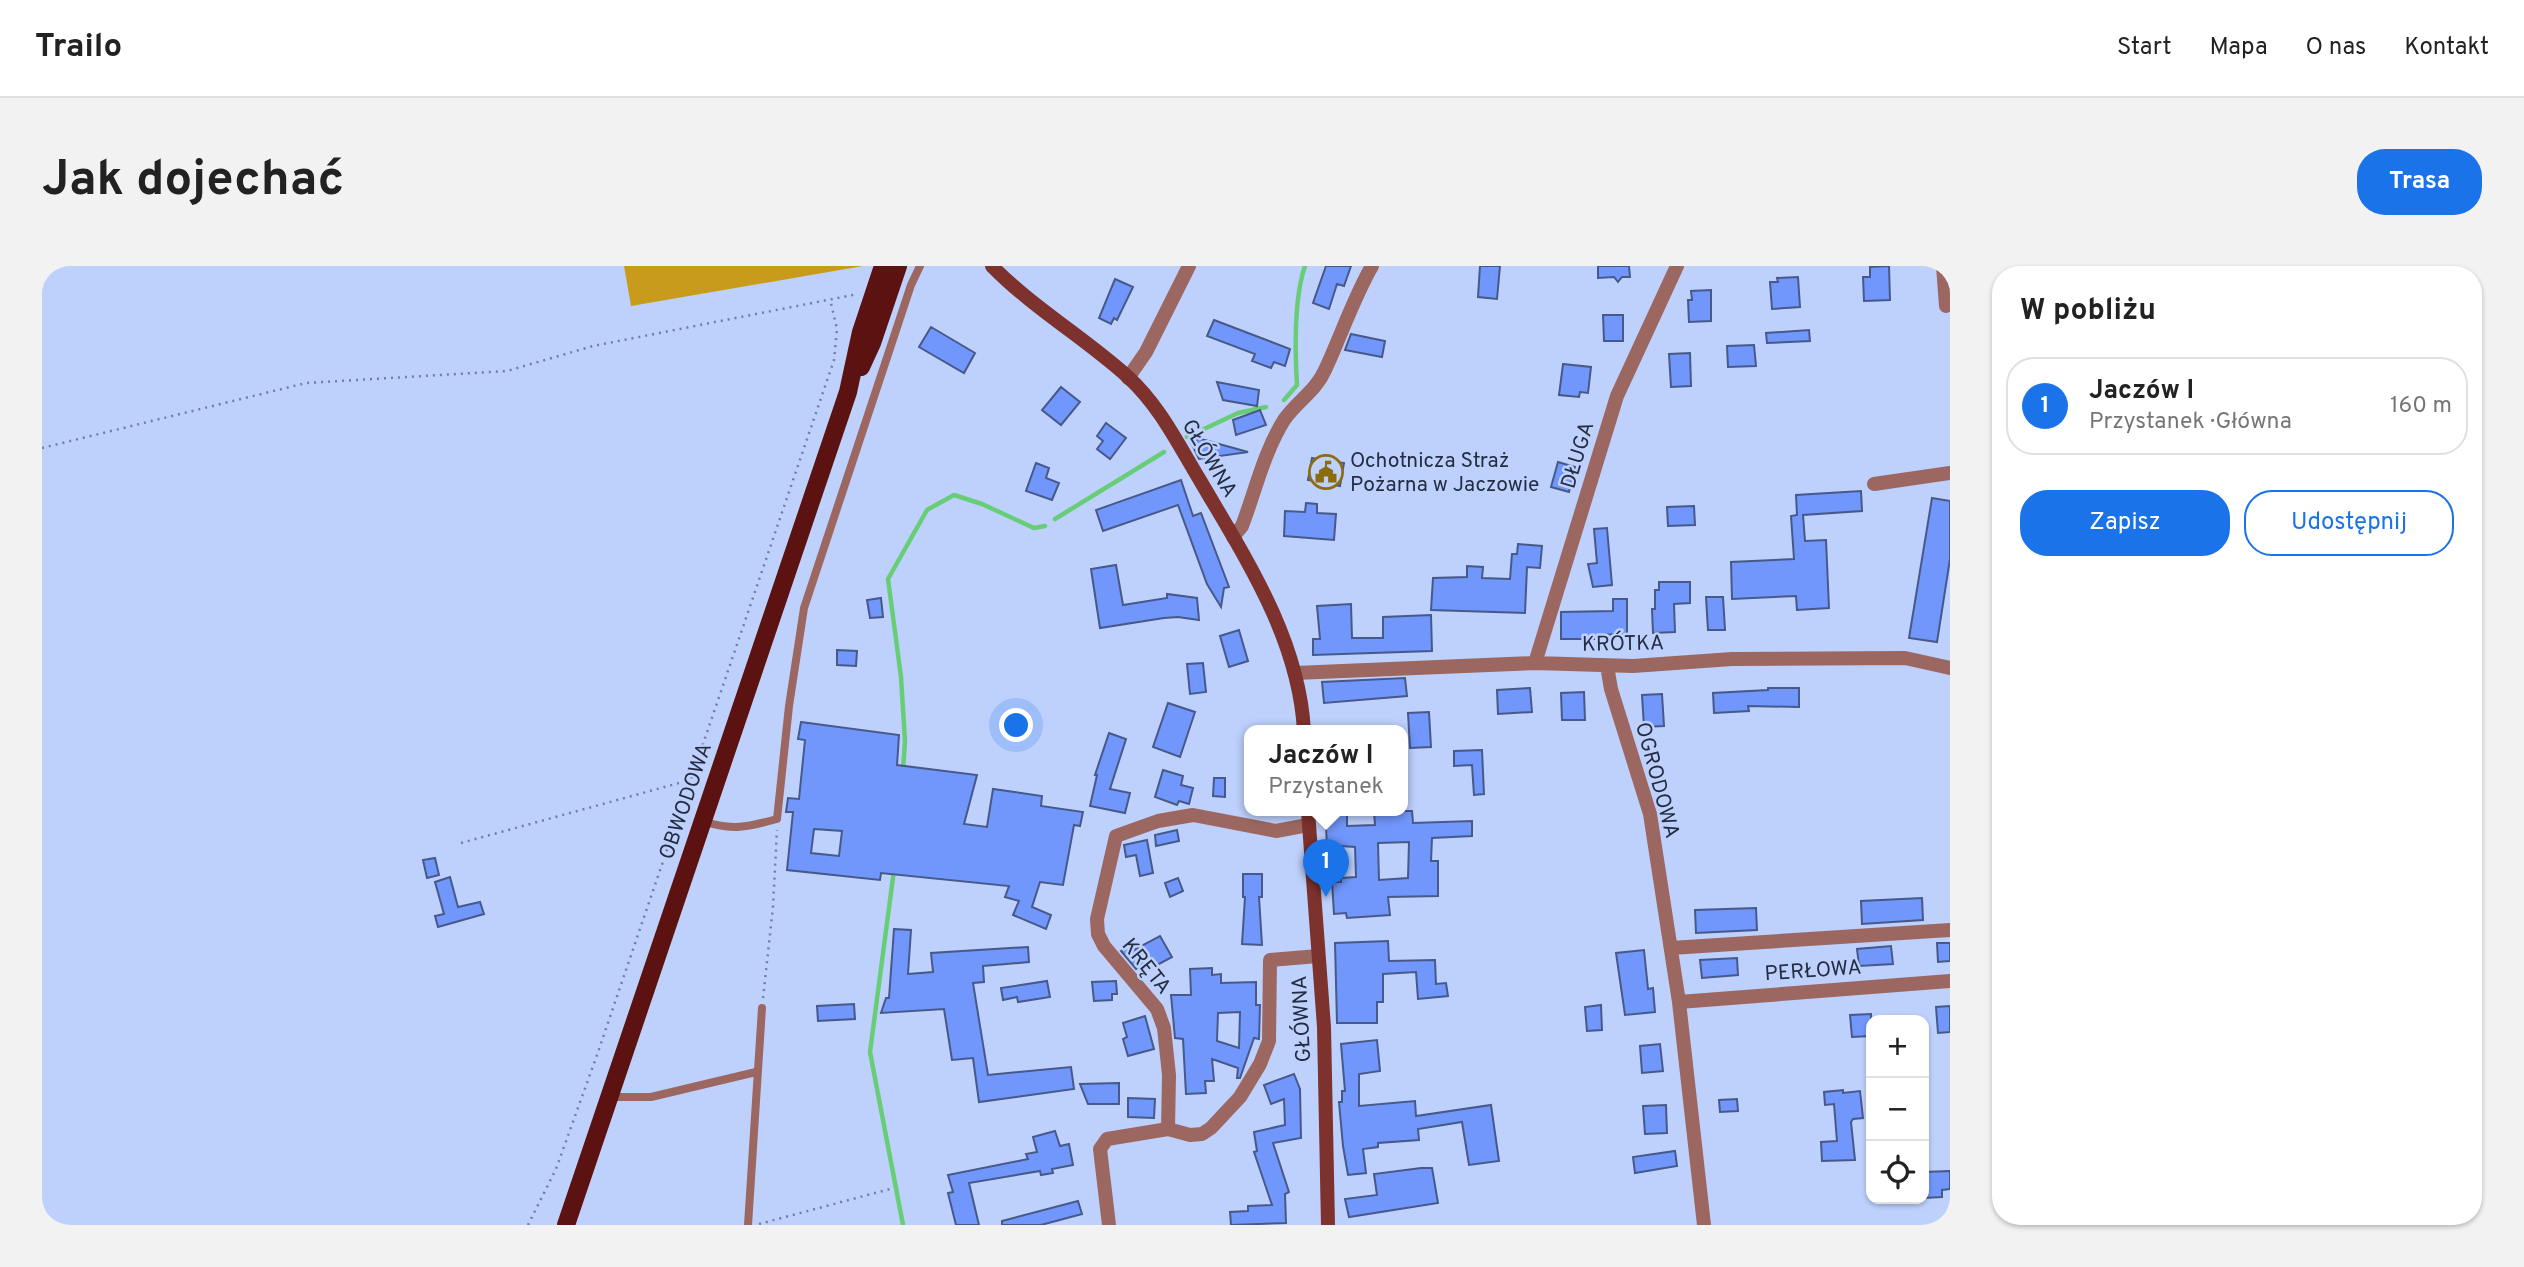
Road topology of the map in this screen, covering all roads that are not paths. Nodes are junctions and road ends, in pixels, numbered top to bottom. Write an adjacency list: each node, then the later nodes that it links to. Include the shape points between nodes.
1 (883, 266): 11 (main road, OBWODOWA, via 861,332)
2 (898, 266): 11 (main road, OBWODOWA, via 872,343)
3 (920, 266): 21 (lane, via 804,608 777,819 733,829)
4 (992, 266): 10 (street, GŁÓWNA)
5 (1189, 266): 10 (street)
6 (1372, 266): 14 (street, via 1324,373 1273,441 1242,526)
7 (1677, 266): 15 (street, DŁUGA, via 1617,396)
8 (1943, 266): 9 (street)
9 (1946, 306)
10 (1128, 378): 14 (street, GŁÓWNA, via 1158,412)
11 (848, 393): 21 (main road, OBWODOWA)
12 (1950, 473): 13 (street)
13 (1874, 484)
14 (1233, 537): 18 (street, GŁÓWNA, via 1275,617)
15 (1535, 663): 16 (street, KRÓTKA); 18 (street, KRÓTKA)
16 (1607, 666): 17 (street, KRÓTKA, via 1732,659 1905,658); 23 (street, OGRODOWA, via 1650,814)
17 (1950, 668)
18 (1296, 673): 19 (street, GŁÓWNA)
19 (1303, 725)
20 (1308, 818): 24 (street, GŁÓWNA); 30 (street, KRĘTA, via 1276,831 1193,815 1116,836 1097,919 1098,934 1157,1009 1164,1028)
21 (702, 821): 29 (main road, OBWODOWA)
22 (1950, 930): 23 (street)
23 (1671, 948): 26 (street, OGRODOWA)
24 (1318, 956): 30 (street, via 1270,960 1269,1041 1260,1065 1240,1097 1211,1128 1190,1135); 34 (street, GŁÓWNA)
25 (1950, 981): 26 (street, PERŁOWA)
26 (1679, 1002): 35 (street, OGRODOWA)
27 (762, 1008): 28 (lane)
28 (756, 1072): 29 (lane, via 651,1097); 32 (lane)
29 (609, 1097): 31 (main road, OBWODOWA)
30 (1168, 1129): 33 (street, via 1116,1136 1100,1149)
31 (566, 1225)
32 (748, 1225)
33 (1109, 1225)
34 (1328, 1225)
35 (1704, 1225)

